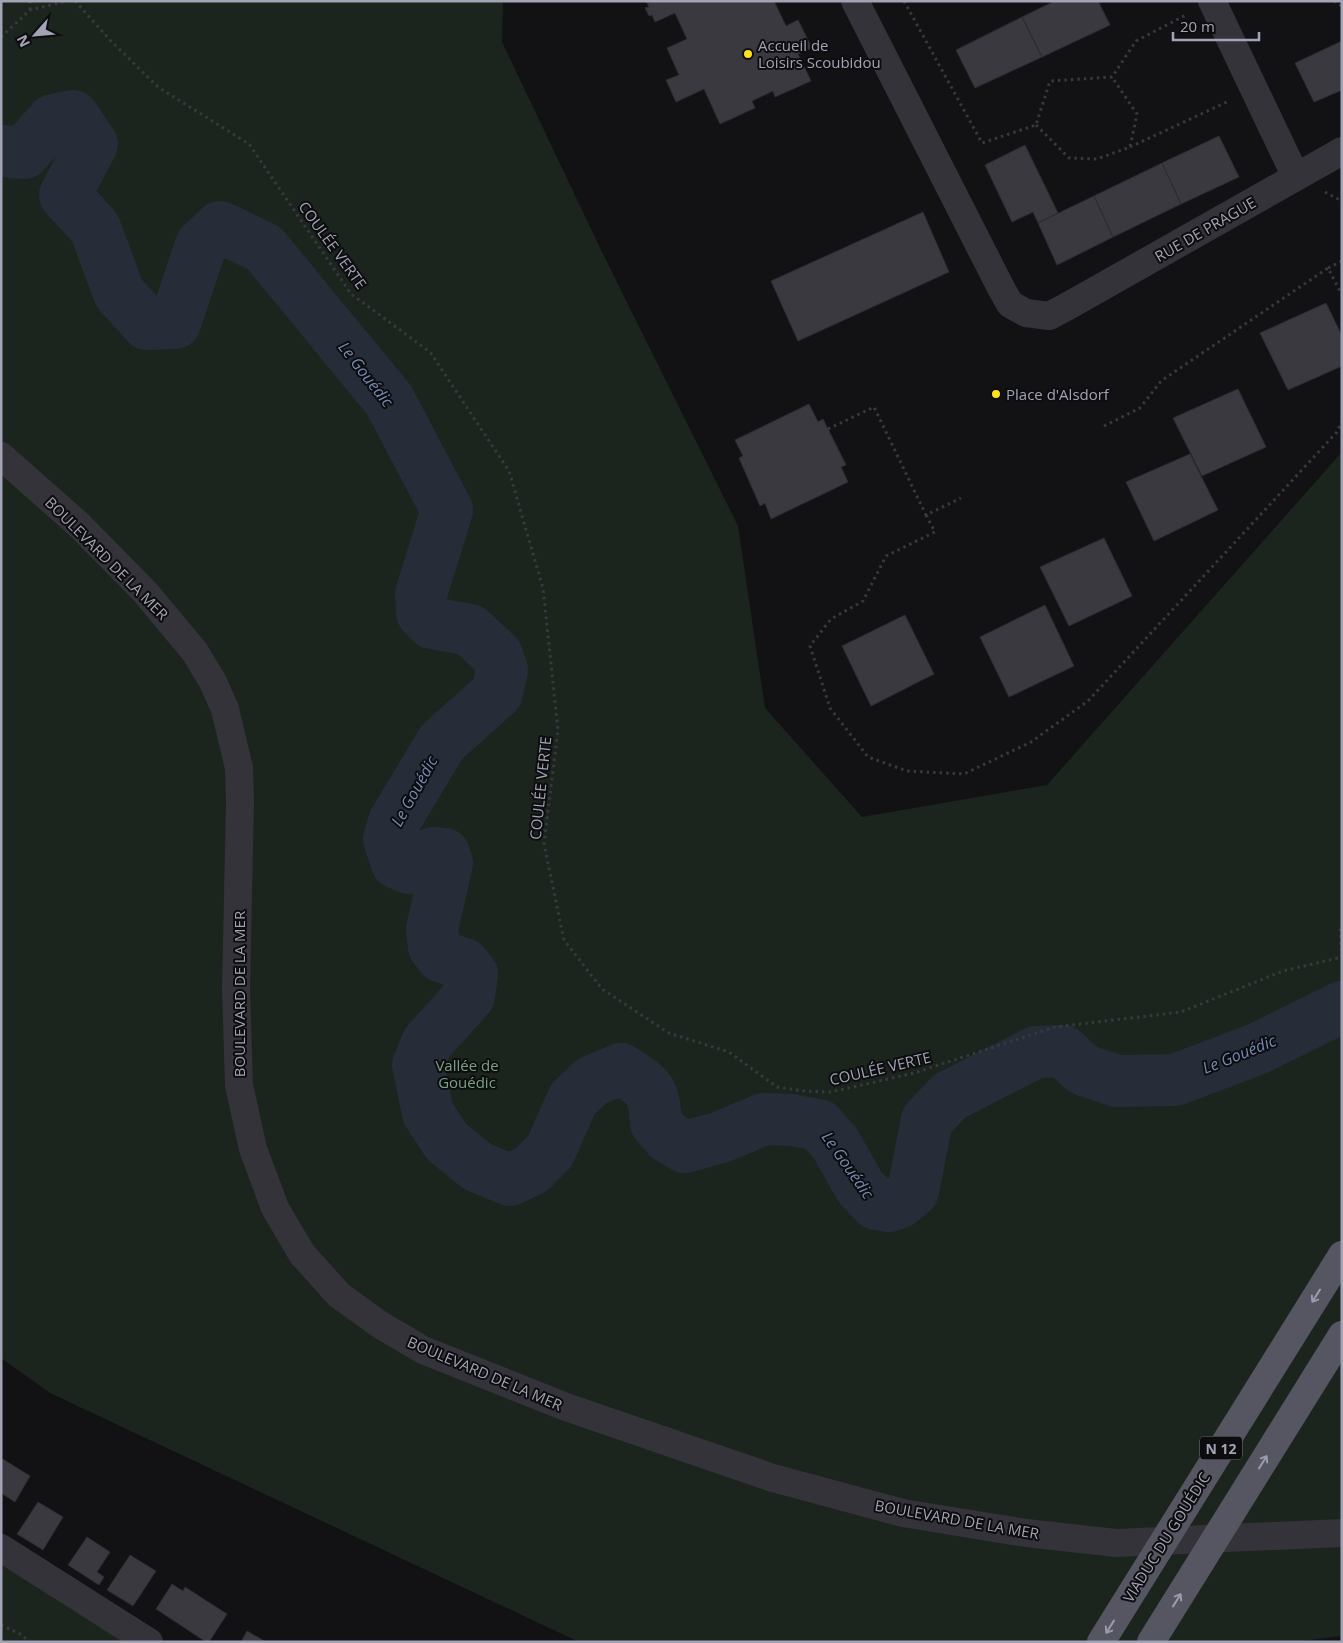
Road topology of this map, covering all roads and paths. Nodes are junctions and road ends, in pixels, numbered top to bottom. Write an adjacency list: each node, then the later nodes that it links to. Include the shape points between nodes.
1 (30, 1): 9 (path)
2 (68, 1): 9 (path)
3 (75, 1): 27 (path, COULÉE VERTE, via 158,87 249,144 351,294 430,352 509,471 543,588 558,730 544,844 564,940 602,989 669,1033 729,1052 777,1087 831,1092 914,1073 1054,1026 1180,1012 1283,971)
4 (855, 1): 16 (street, RUE DE PRAGUE, via 1010,304 1026,313 1049,316)
5 (904, 1): 13 (path, via 982,143)
6 (1334, 1): 8 (path)
7 (1212, 2): 11 (path, via 1136,41); 12 (street)
8 (1342, 6)
9 (30, 10): 10 (path)
10 (1, 37)
11 (1112, 77): 13 (path, via 1050,81); 14 (path, via 1137,114)
12 (1254, 89): 14 (path); 16 (street)
13 (1036, 125): 14 (path, via 1069,158 1097,159)
14 (1130, 147)
15 (1342, 151): 16 (street, RUE DE PRAGUE)
16 (1296, 177)
17 (1342, 261): 18 (path)
18 (1328, 268): 19 (path); 21 (path, via 1161,381 1140,408)
19 (1342, 295)
20 (1342, 421): 25 (path, via 1336,432 1088,700 1031,742 964,774 907,770 868,756 830,708 810,646 831,619 863,602 886,556 935,532)
21 (1104, 426)
22 (828, 429): 25 (path, via 874,407)
23 (1, 456): 30 (street, BOULEVARD DE LA MER, via 79,525 145,592 195,652 225,709 240,785 236,989 239,1085 253,1149 275,1208 302,1254 339,1295 423,1350 566,1407 773,1478 903,1513 1026,1533 1116,1543)
24 (961, 498): 25 (path)
25 (926, 515)
26 (1342, 924): 27 (path)
27 (1342, 957)
28 (1342, 1255): 35 (highway, VIADUC DU GOUÉDIC / N 12, one-way to 35, bridge)
29 (1342, 1335): 36 (highway, N 12, one-way to 29, bridge)
30 (1342, 1533)
31 (1, 1548): 34 (street)
32 (1, 1625): 33 (path)
33 (29, 1642)
34 (149, 1642)
35 (1101, 1642)
36 (1151, 1642)

